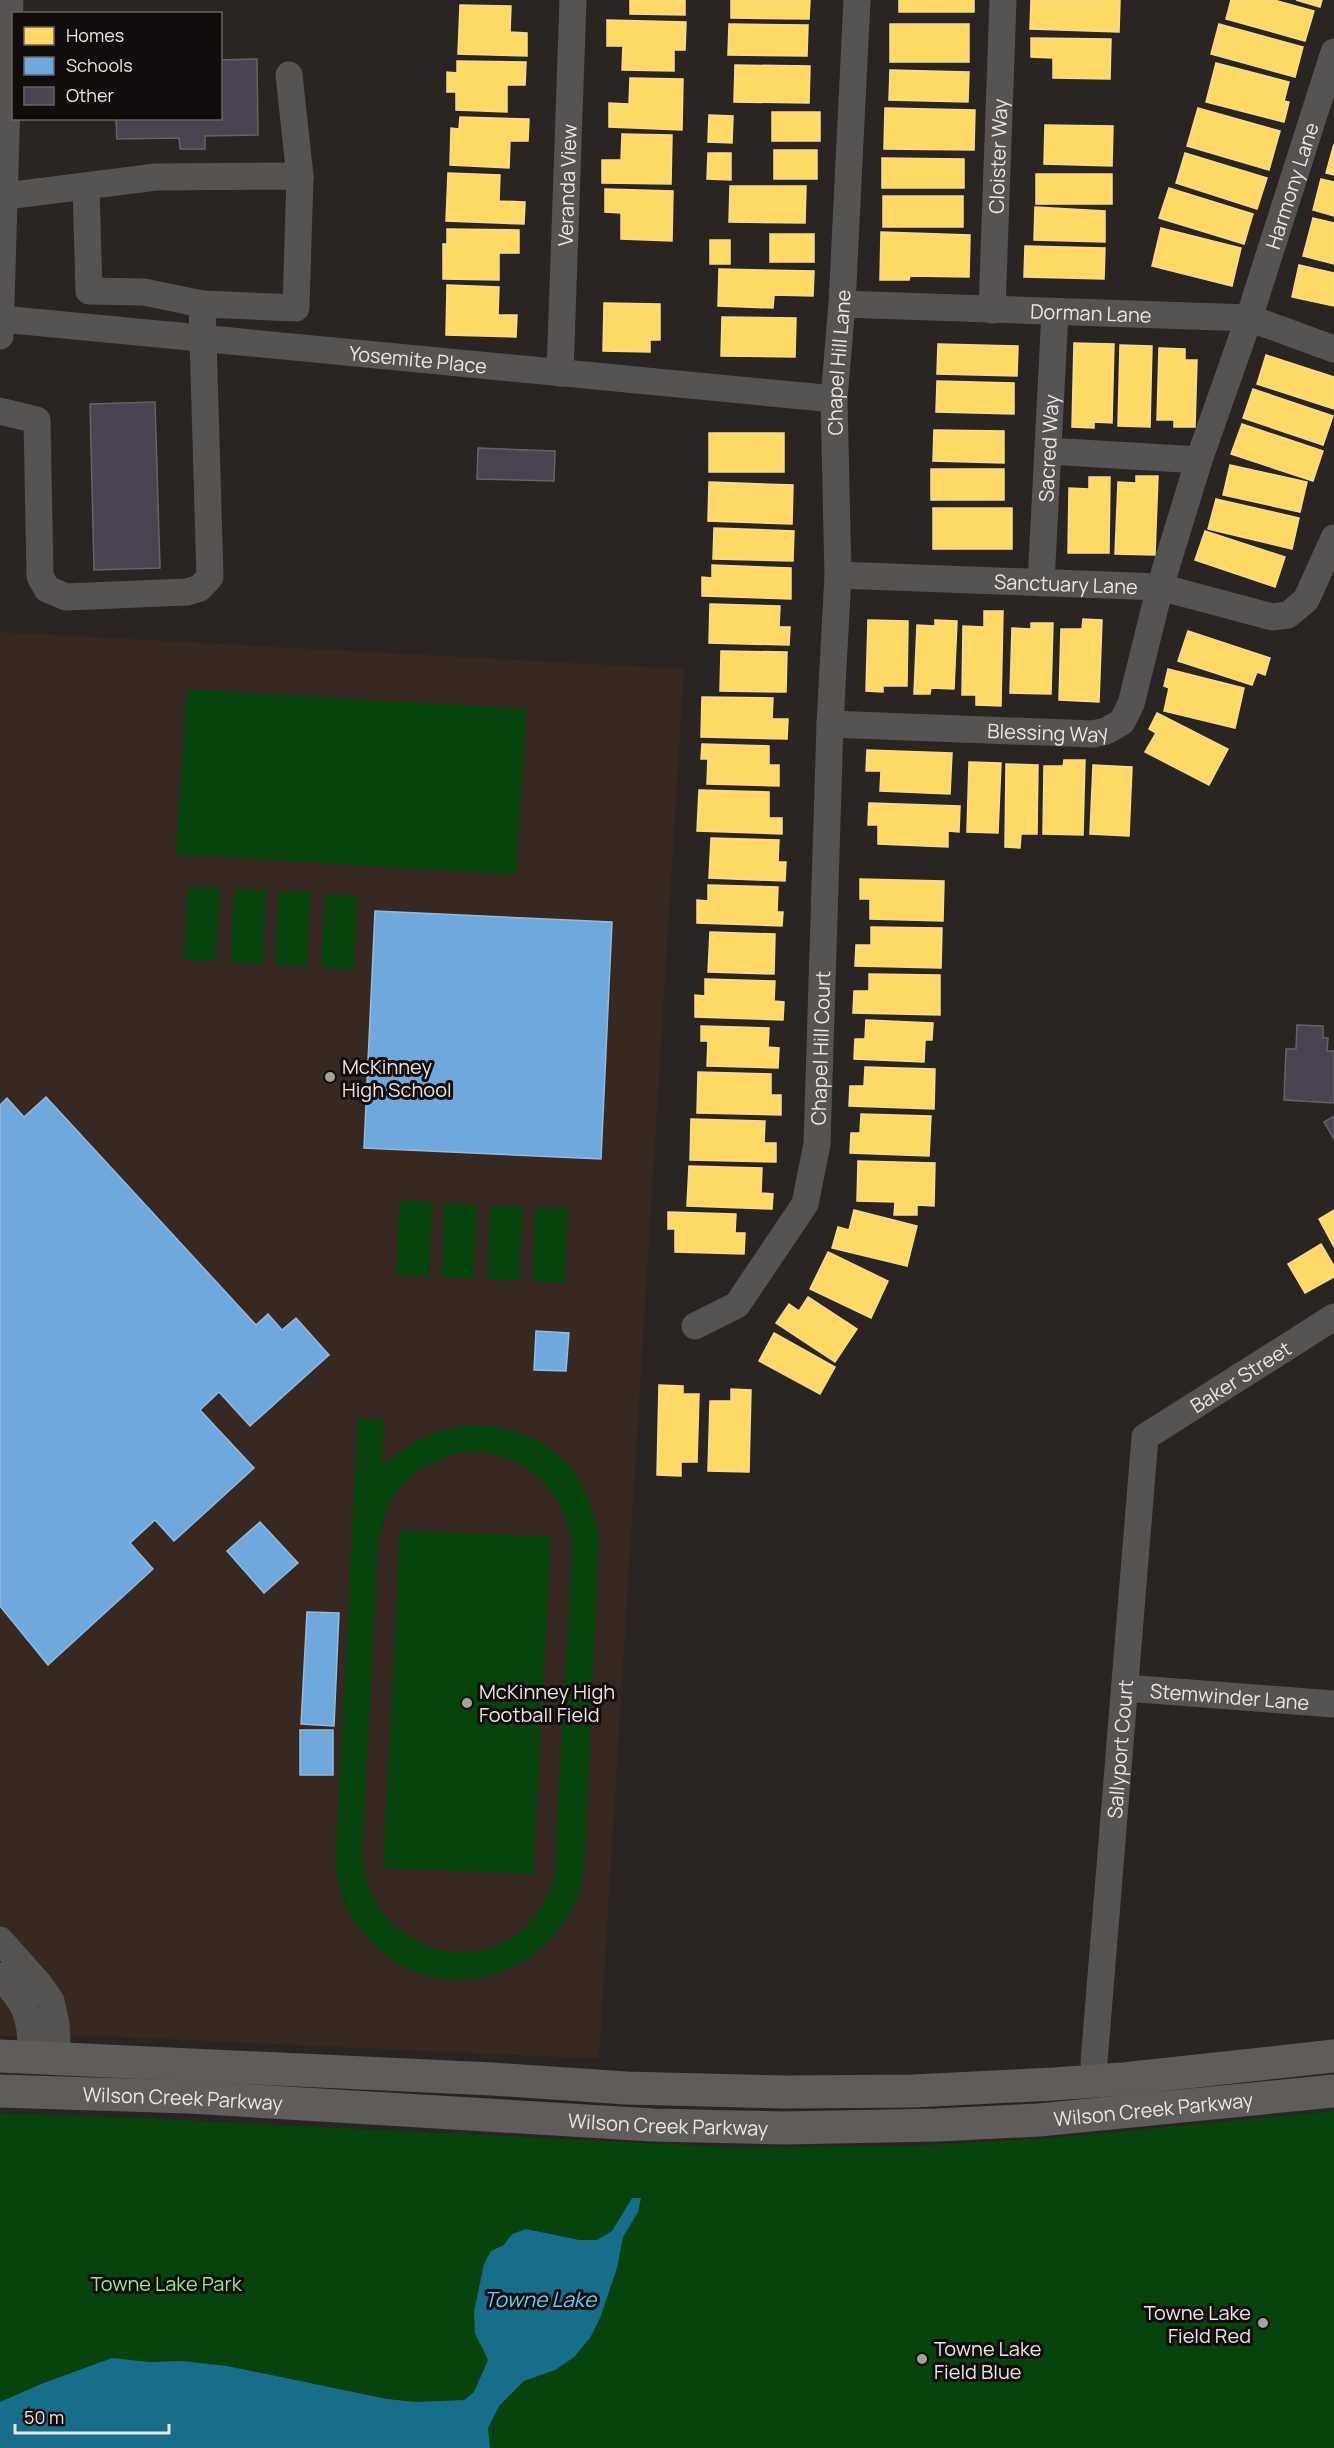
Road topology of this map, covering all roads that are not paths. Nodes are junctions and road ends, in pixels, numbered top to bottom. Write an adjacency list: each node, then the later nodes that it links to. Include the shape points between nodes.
1 (10, 0): 8 (street)
2 (573, 0): 19 (street, Veranda View)
3 (857, 0): 12 (street, Chapel Hill Lane)
4 (1003, 0): 13 (street, Cloister Way)
5 (1334, 52): 15 (street, Harmony Lane)
6 (289, 75): 7 (street)
7 (300, 176): 9 (street, via 156,177); 11 (street, via 296,308)
8 (4, 182): 9 (street); 10 (street)
9 (86, 187): 11 (street, via 89,291 144,292)
10 (2, 250): 16 (street)
11 (202, 304): 17 (street)
12 (842, 304): 13 (street, Dorman Lane); 20 (street, Chapel Hill Lane)
13 (992, 310): 14 (street, Dorman Lane)
14 (1055, 312): 15 (street, Dorman Lane); 22 (street, Sacred Way)
15 (1249, 318): 18 (street, Dorman Lane); 23 (street, Harmony Lane)
16 (1, 328): 17 (street, Yosemite Place)
17 (202, 339): 19 (street, Yosemite Place); 21 (street, via 210,576 200,588 187,592 66,597 47,589 40,576 37,420)
18 (1334, 349)
19 (560, 373): 20 (street, Yosemite Place)
20 (834, 399): 25 (street, Chapel Hill Lane)
21 (0, 411)
22 (1048, 451): 23 (street); 26 (street, Sacred Way)
23 (1199, 460): 27 (street, Blessing Way)
24 (1334, 538): 27 (street, Sanctuary Lane, via 1306,600 1288,615 1272,617)
25 (838, 575): 26 (street, Sanctuary Lane); 28 (street, Chapel Hill Lane)
26 (1041, 583): 27 (street, Sanctuary Lane)
27 (1160, 587): 28 (street, Blessing Way, via 1131,704 1122,722 1106,731 1093,734)
28 (830, 724): 30 (street, Chapel Hill Court, via 817,1144 806,1204 737,1305)
29 (1334, 1317): 31 (street, Baker Street)
30 (696, 1326)
31 (1145, 1437): 32 (street, Sallyport Court)
32 (1125, 1688): 33 (street, Stemwinder Lane); 39 (street, Sallyport Court)
33 (1334, 1704)
34 (0, 1940): 38 (street, via 51,2001 57,2044)
35 (0, 1976): 38 (street, via 26,2008 31,2044)
36 (0, 2056): 38 (main road, Wilson Creek Parkway)
37 (1334, 2056): 40 (main road, Wilson Creek Parkway)
38 (49, 2057): 40 (main road, Wilson Creek Parkway, via 626,2088 786,2092 983,2088)
39 (1094, 2062)
40 (1158, 2075): 43 (main road)
41 (0, 2091): 43 (main road, Wilson Creek Parkway, via 189,2097 653,2125 773,2128 937,2126)
42 (1334, 2091): 43 (main road, Wilson Creek Parkway)
43 (1162, 2109)

